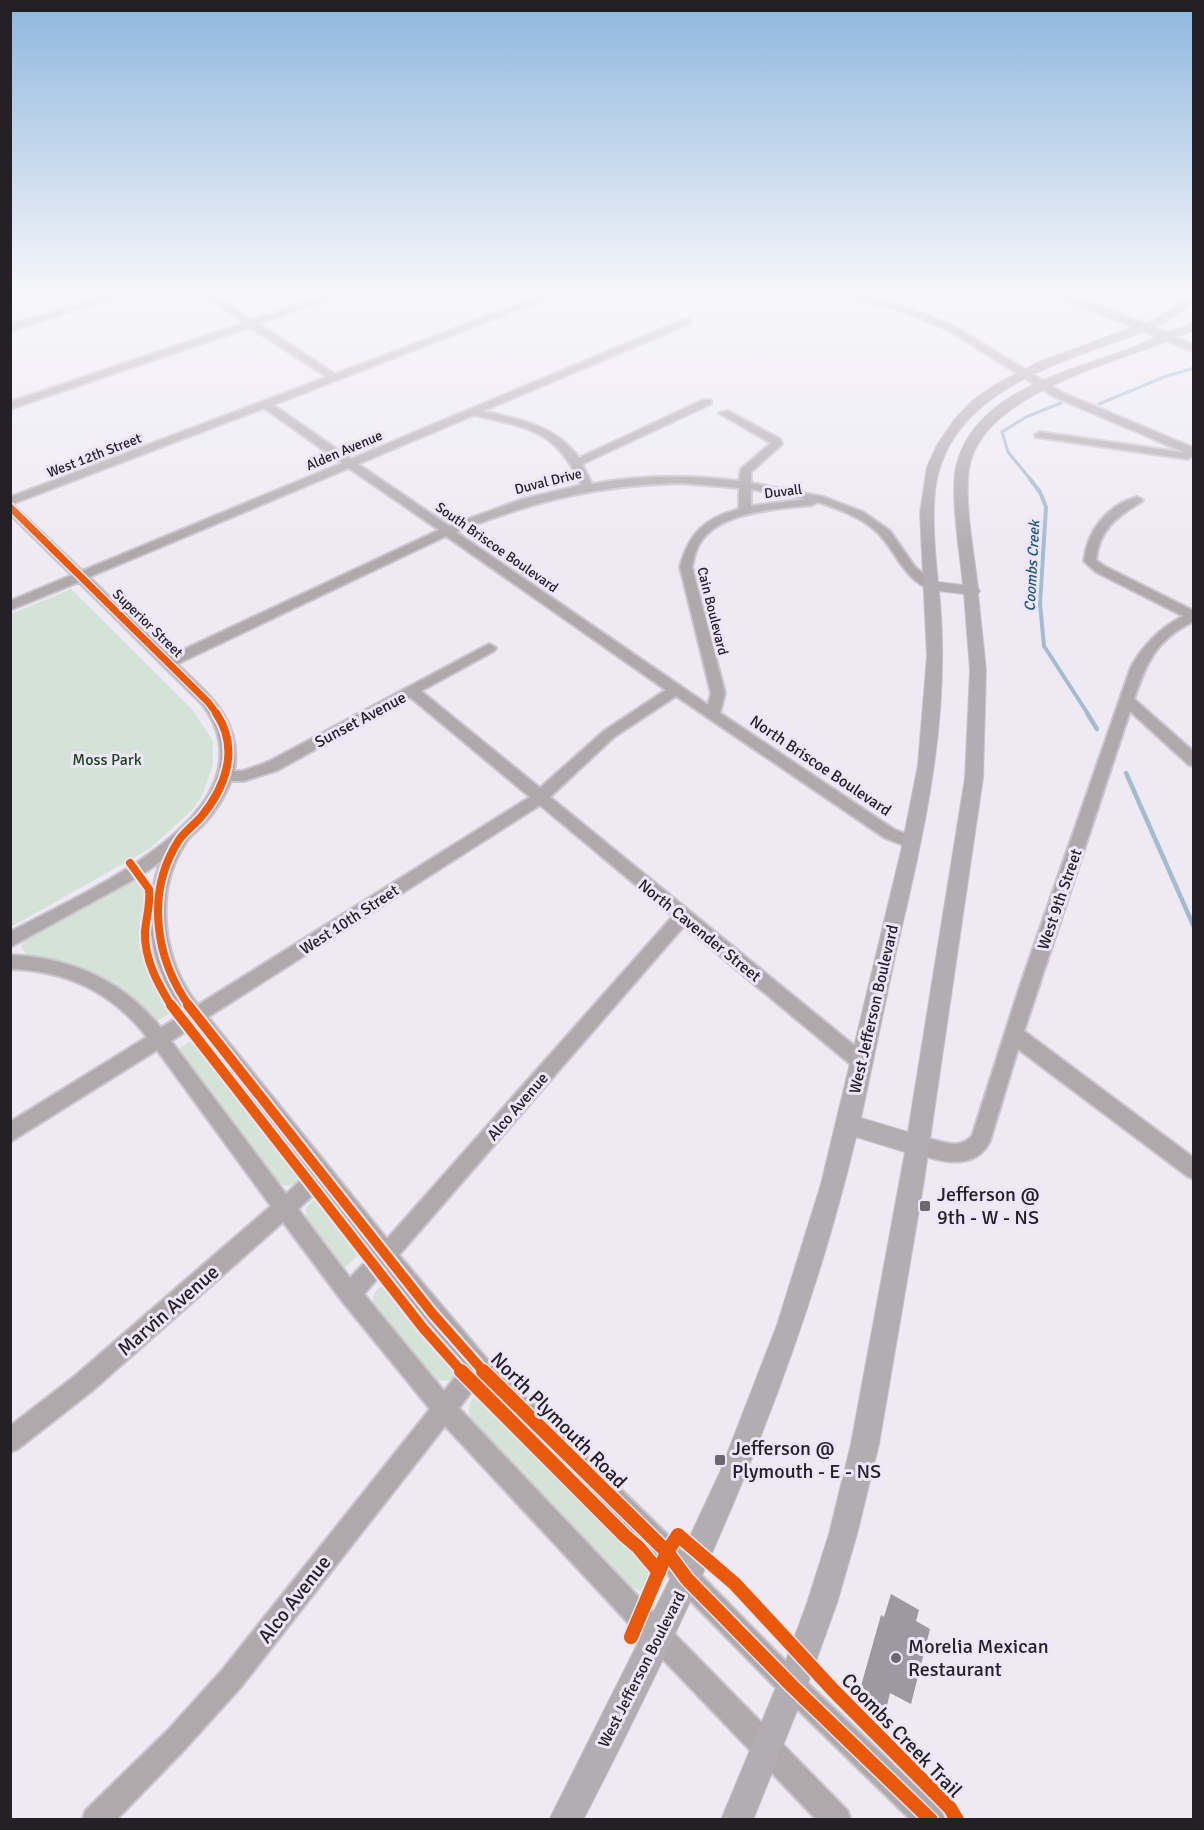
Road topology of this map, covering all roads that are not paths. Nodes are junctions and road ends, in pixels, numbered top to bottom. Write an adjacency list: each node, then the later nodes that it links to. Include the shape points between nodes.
1 (91, 378): 7 (street)
2 (334, 378): 6 (street, West 12th Street)
3 (553, 378): 8 (street, Alden Avenue)
4 (1032, 379): 11 (street, via 1068,399); 24 (main road, West Jefferson Boulevard, via 990,393 961,419 942,447 929,486 927,528); 25 (main road, West Jefferson Boulevard, via 978,432 967,453 961,484)
5 (707, 402): 14 (street)
6 (265, 404): 13 (street, South Briscoe Boulevard); 19 (street, West 12th Street)
7 (10, 406)
8 (474, 412): 13 (street, Alden Avenue); 14 (street, via 544,432 563,446)
9 (724, 413): 15 (street, via 777,444 746,471)
10 (1040, 435): 12 (street)
11 (1194, 452)
12 (1194, 457)
13 (350, 463): 22 (street, South Briscoe Boulevard); 23 (street, Alden Avenue)
14 (576, 463): 16 (street)
15 (744, 485): 16 (street, Duval Drive, via 674,479); 17 (street, Duval Drive); 21 (street)
16 (587, 486): 22 (street, Duval Drive, via 520,502)
17 (824, 500): 21 (street, Duvall); 24 (street, Duval Drive, via 870,521 897,546 917,576)
18 (1137, 500): 27 (street, via 1101,524 1090,561)
19 (10, 501)
20 (10, 507): 23 (street, Superior Street)
21 (746, 511): 33 (street, Cain Boulevard, via 718,520 696,537 687,553 686,567 718,693)
22 (447, 531): 29 (street, Duval Drive); 30 (street, South Briscoe Boulevard)
23 (81, 577): 26 (street, Alden Avenue); 29 (street, Superior Street)
24 (933, 586): 25 (main road); 38 (main road, West Jefferson Boulevard, via 932,730)
25 (973, 591): 50 (main road, West Jefferson Boulevard, via 979,679 974,778)
26 (10, 606)
27 (1193, 616): 32 (street, West 9th Street, via 1152,643)
28 (489, 648): 31 (street, Sunset Avenue)
29 (169, 662): 35 (street, Superior Street, via 223,722 230,748)
30 (676, 690): 33 (street, South Briscoe Boulevard); 36 (street, West 10th Street, via 609,734)
31 (412, 691): 35 (street, Sunset Avenue, via 273,766 244,776); 36 (street, North Cavender Street)
32 (1127, 700): 34 (street); 45 (street, West 9th Street)
33 (713, 714): 38 (street, North Briscoe Boulevard, via 890,834)
34 (1194, 761)
35 (226, 776): 37 (street, Superior Street, via 214,801)
36 (539, 798): 41 (street, North Cavender Street); 44 (street, West 10th Street)
37 (180, 839): 39 (street); 40 (street, North Plymouth Road)
38 (911, 842): 47 (main road, West Jefferson Boulevard)
39 (145, 866): 40 (street); 42 (street)
40 (163, 883): 44 (street, North Plymouth Road, via 158,933 164,960)
41 (683, 916): 47 (street, North Cavender Street); 54 (street, Alco Avenue)
42 (14, 939): 43 (street)
43 (14, 962): 46 (street, via 73,973 98,984 121,998)
44 (197, 1016): 46 (street, West 10th Street); 52 (street, North Plymouth Road)
45 (1015, 1034): 50 (street, West 9th Street, via 974,1149 963,1154); 51 (street)
46 (159, 1039): 49 (street, West 10th Street); 53 (street)
47 (861, 1062): 48 (main road, West Jefferson Boulevard)
48 (848, 1124): 50 (main road); 59 (main road, West Jefferson Boulevard, via 782,1345)
49 (10, 1133)
50 (917, 1145): 61 (main road, West Jefferson Boulevard, via 865,1444 843,1534)
51 (1194, 1170)
52 (322, 1175): 53 (street, Marvin Avenue); 54 (street, North Plymouth Road)
53 (284, 1208): 55 (street); 58 (street, Marvin Avenue, via 84,1383)
54 (387, 1254): 55 (street, Alco Avenue); 56 (street, North Plymouth Road)
55 (349, 1294): 57 (street)
56 (478, 1366): 57 (street, Alco Avenue); 59 (street, North Plymouth Road, via 667,1552)
57 (444, 1409): 60 (street); 63 (street, Alco Avenue, via 232,1678)
58 (10, 1441)
59 (687, 1579): 60 (main road, West Jefferson Boulevard); 61 (street, North Plymouth Road)
60 (658, 1635): 62 (street); 64 (main road, West Jefferson Boulevard)
61 (792, 1686): 62 (main road, West Jefferson Boulevard); 67 (street, North Plymouth Road)
62 (767, 1746): 65 (main road, West Jefferson Boulevard); 66 (street)
63 (96, 1820)
64 (565, 1820)
65 (737, 1820)
66 (837, 1820)
67 (931, 1820)

